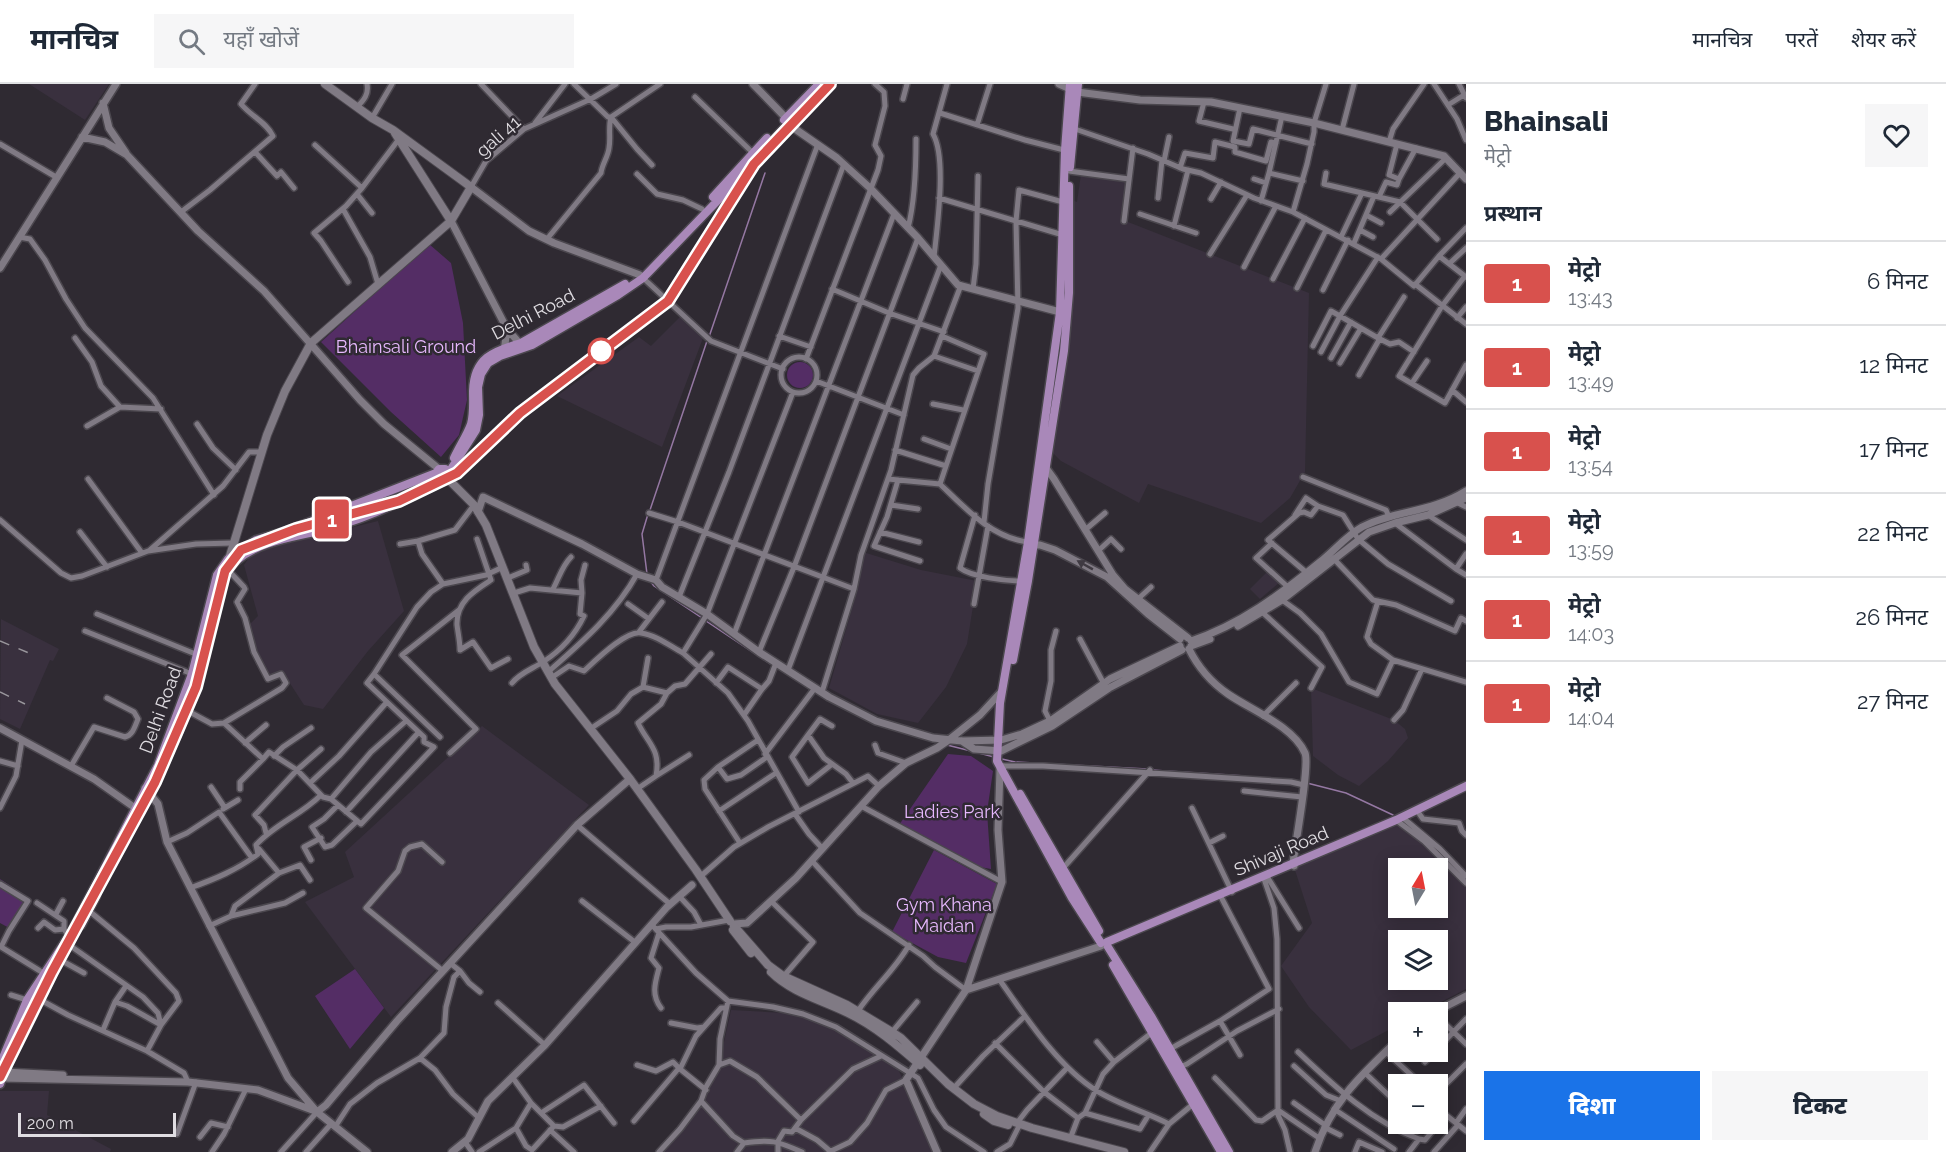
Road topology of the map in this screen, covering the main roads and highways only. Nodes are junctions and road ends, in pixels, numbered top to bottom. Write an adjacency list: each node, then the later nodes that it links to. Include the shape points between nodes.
1 (325, 84): 6 (main road)
2 (819, 84): 5 (main road)
3 (829, 84): 5 (main road)
4 (1074, 87): 7 (main road); 7 (main road)
5 (787, 121): 9 (main road); 9 (main road, via 724,194)
6 (393, 130): 8 (main road); 8 (main road, via 471,187)
7 (1068, 151): 10 (main road, via 1060,312); 10 (main road, via 1069,293 1064,351)
8 (451, 221): 13 (main road, via 311,343 285,391 261,452 233,543)
9 (641, 277): 11 (main road, Delhi Road, via 488,363 478,387 476,430)
10 (1042, 467): 12 (main road)
11 (443, 474): 13 (main road, Delhi Road, via 256,540); 13 (main road, via 399,504 327,529 259,546); 22 (main road, via 476,508 486,525 534,647 550,675 630,779 732,924)
12 (1031, 543): 15 (main road); 15 (main road, via 1002,691)
13 (232, 560): 14 (main road); 14 (main road, Delhi Road, via 217,575)
14 (194, 675): 16 (main road, Delhi Road); 16 (main road, Delhi Road, via 186,710)
15 (999, 740): 17 (main road)
16 (170, 743): 21 (main road, Delhi Road, via 87,909)
17 (1000, 759): 20 (main road); 20 (main road, via 1072,898)
18 (1466, 787): 19 (main road, Shivaji Road); 19 (main road)
19 (1400, 820): 20 (main road, Shivaji Road)
20 (1105, 945): 23 (main road)
21 (48, 975): 26 (main road); 26 (main road, Delhi Road, via 27,1000)
22 (781, 979): 24 (main road); 24 (main road, via 858,1011 892,1032)
23 (1155, 1031): 30 (main road); 31 (main road, via 1170,1049)
24 (899, 1041): 25 (main road)
25 (918, 1060): 27 (main road, via 974,1104); 27 (main road, via 951,1092 994,1121)
26 (1, 1075)
27 (1019, 1125): 28 (main road); 29 (main road)
28 (1111, 1152)
29 (1124, 1152)
30 (1221, 1152)
31 (1229, 1152)

